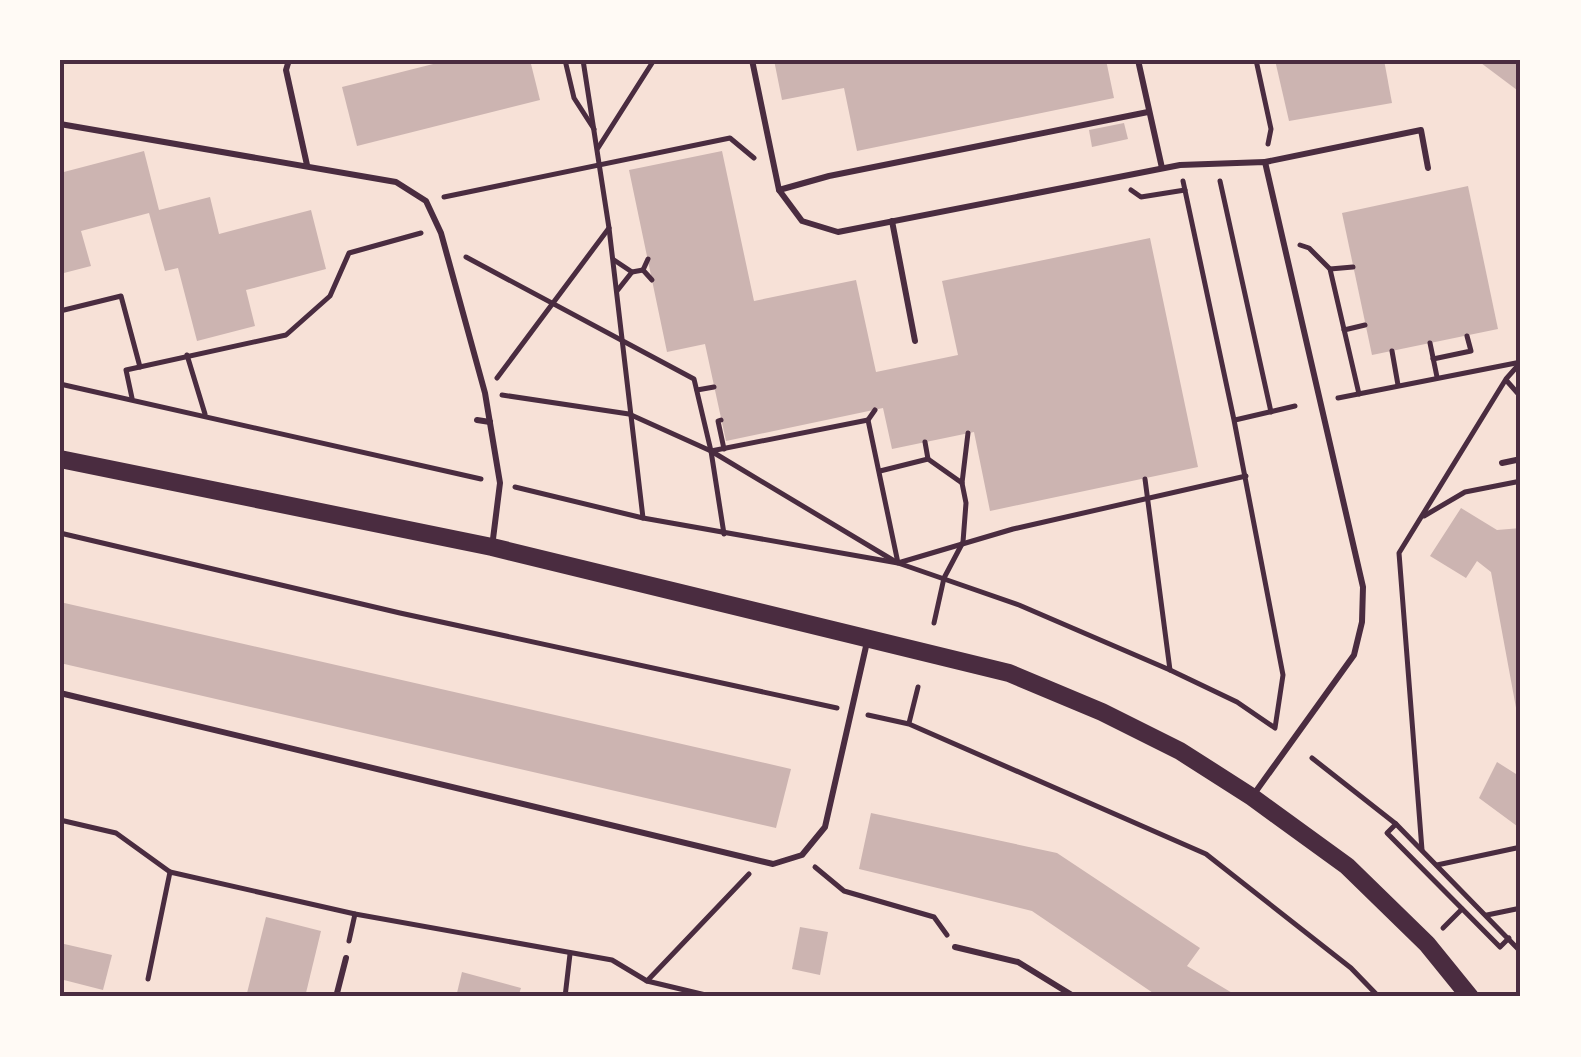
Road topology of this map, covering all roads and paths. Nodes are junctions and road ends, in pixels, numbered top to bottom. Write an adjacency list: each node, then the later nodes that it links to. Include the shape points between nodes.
1 (290, 60): 16 (lane, via 286,70)
2 (566, 60): 10 (path, via 574,98)
3 (583, 60): 10 (path)
4 (654, 60): 11 (path)
5 (752, 60): 19 (lane)
6 (1138, 60): 8 (lane)
7 (1256, 60): 12 (path, via 1271,130)
8 (1148, 112): 17 (lane); 20 (lane)
9 (60, 124): 16 (lane)
10 (595, 132): 11 (path)
11 (598, 148): 13 (path)
12 (1265, 162): 14 (lane); 18 (lane, via 1421,130); 27 (lane)
13 (600, 163): 19 (path, via 730,138); 23 (path); 26 (path)
14 (1216, 163): 15 (lane); 64 (path)
15 (1180, 165): 17 (lane); 21 (path)
16 (307, 166): 23 (lane, via 396,182)
17 (1162, 168): 24 (lane)
18 (1428, 168)
19 (776, 176): 20 (lane)
20 (779, 190): 24 (lane, via 802,221 838,232)
21 (1185, 190): 22 (path); 69 (path)
22 (1141, 198)
23 (426, 201): 25 (lane)
24 (892, 221): 42 (lane)
25 (438, 228): 28 (lane); 46 (path, via 349,254 330,296 286,336)
26 (609, 228): 29 (path); 37 (path)
27 (1282, 238): 32 (path, via 1309,248); 106 (lane, via 1363,587 1362,622 1354,655)
28 (445, 246): 37 (path); 56 (lane)
29 (612, 259): 34 (path); 36 (path)
30 (648, 259): 33 (path)
31 (1353, 266): 32 (path)
32 (1330, 269): 40 (path)
33 (642, 270): 34 (path); 35 (path)
34 (632, 272): 36 (path)
35 (652, 280)
36 (616, 291): 43 (path)
37 (554, 304): 43 (path); 56 (path)
38 (60, 311): 49 (path, via 122,296)
39 (1366, 325): 40 (path)
40 (1343, 330): 57 (path)
41 (1467, 336): 47 (path, via 1470,351)
42 (915, 341)
43 (622, 342): 55 (path, via 694,379); 66 (path)
44 (1430, 343): 47 (path)
45 (1392, 351): 53 (path)
46 (187, 356): 49 (path); 65 (path)
47 (1434, 359): 50 (path)
48 (1521, 362): 50 (path); 51 (path)
49 (140, 366): 59 (path, via 126,370)
50 (1438, 377): 53 (path)
51 (1506, 380): 58 (path); 91 (path)
52 (60, 384): 59 (path)
53 (1398, 385): 57 (path)
54 (714, 387): 55 (path)
55 (696, 390): 77 (path)
56 (485, 393): 66 (path); 70 (lane)
57 (1359, 394): 60 (path)
58 (1521, 397)
59 (132, 398): 65 (path)
60 (1338, 398)
61 (1295, 406): 64 (path)
62 (874, 410): 68 (path)
63 (866, 412): 68 (path)
64 (1270, 412): 69 (path)
65 (204, 414): 85 (path)
66 (630, 414): 77 (path); 90 (path)
67 (477, 420): 70 (lane)
68 (868, 420): 76 (path); 82 (path)
69 (1234, 420): 83 (path)
70 (490, 422): 95 (lane, via 500,483)
71 (720, 424): 76 (path)
72 (968, 434): 75 (path)
73 (958, 436): 75 (path)
74 (924, 442): 78 (path)
75 (964, 447): 87 (path)
76 (724, 449): 77 (path)
77 (711, 452): 93 (path); 96 (path)
78 (928, 458): 82 (path); 87 (path)
79 (60, 459): 95 (main road)
80 (1521, 459): 81 (lane)
81 (1502, 463)
82 (880, 470): 96 (path)
83 (1246, 476): 89 (path); 100 (path, via 1283,675 1276,728)
84 (1145, 479): 89 (path)
85 (486, 480)
86 (1521, 481): 91 (path, via 1465,492)
87 (962, 483): 94 (path)
88 (515, 487): 90 (path)
89 (1148, 500): 94 (path); 100 (path)
90 (643, 518): 93 (path)
91 (1421, 518): 110 (path, via 1399,553)
92 (60, 533): 103 (path)
93 (724, 534): 96 (path)
94 (963, 542): 96 (path); 97 (path)
95 (492, 548): 99 (main road)
96 (898, 563): 97 (path)
97 (944, 578): 98 (path); 100 (path)
98 (934, 623)
99 (868, 638): 103 (lane); 106 (main road, via 1040,686 1180,751)
100 (1170, 670)
101 (918, 687): 104 (path)
102 (60, 693): 112 (lane)
103 (852, 711): 104 (path); 111 (lane, via 825,827)
104 (908, 724): 129 (path, via 1206,854)
105 (1312, 758): 108 (path)
106 (1252, 797): 130 (main road, via 1347,866)
107 (60, 820): 114 (path, via 116,834)
108 (1396, 824): 110 (path); 118 (path, via 1388,834 1500,947)
109 (1521, 847): 113 (path)
110 (1422, 850): 113 (path)
111 (802, 855): 112 (lane); 119 (path, via 844,892 934,917)
112 (762, 861): 123 (path)
113 (1437, 866): 117 (path)
114 (170, 872): 116 (path); 124 (path)
115 (1521, 908): 117 (path)
116 (354, 914): 121 (path); 122 (path)
117 (1487, 915): 118 (path)
118 (1510, 938): 120 (path)
119 (956, 947): 128 (lane, via 1018,962)
120 (1521, 952)
121 (570, 954): 123 (path, via 612,960); 126 (path)
122 (346, 958): 125 (lane)
123 (647, 981): 127 (path)
124 (144, 997)
125 (336, 997)
126 (565, 997)
127 (714, 997)
128 (1075, 997)
129 (1379, 997)
130 (1470, 997)

